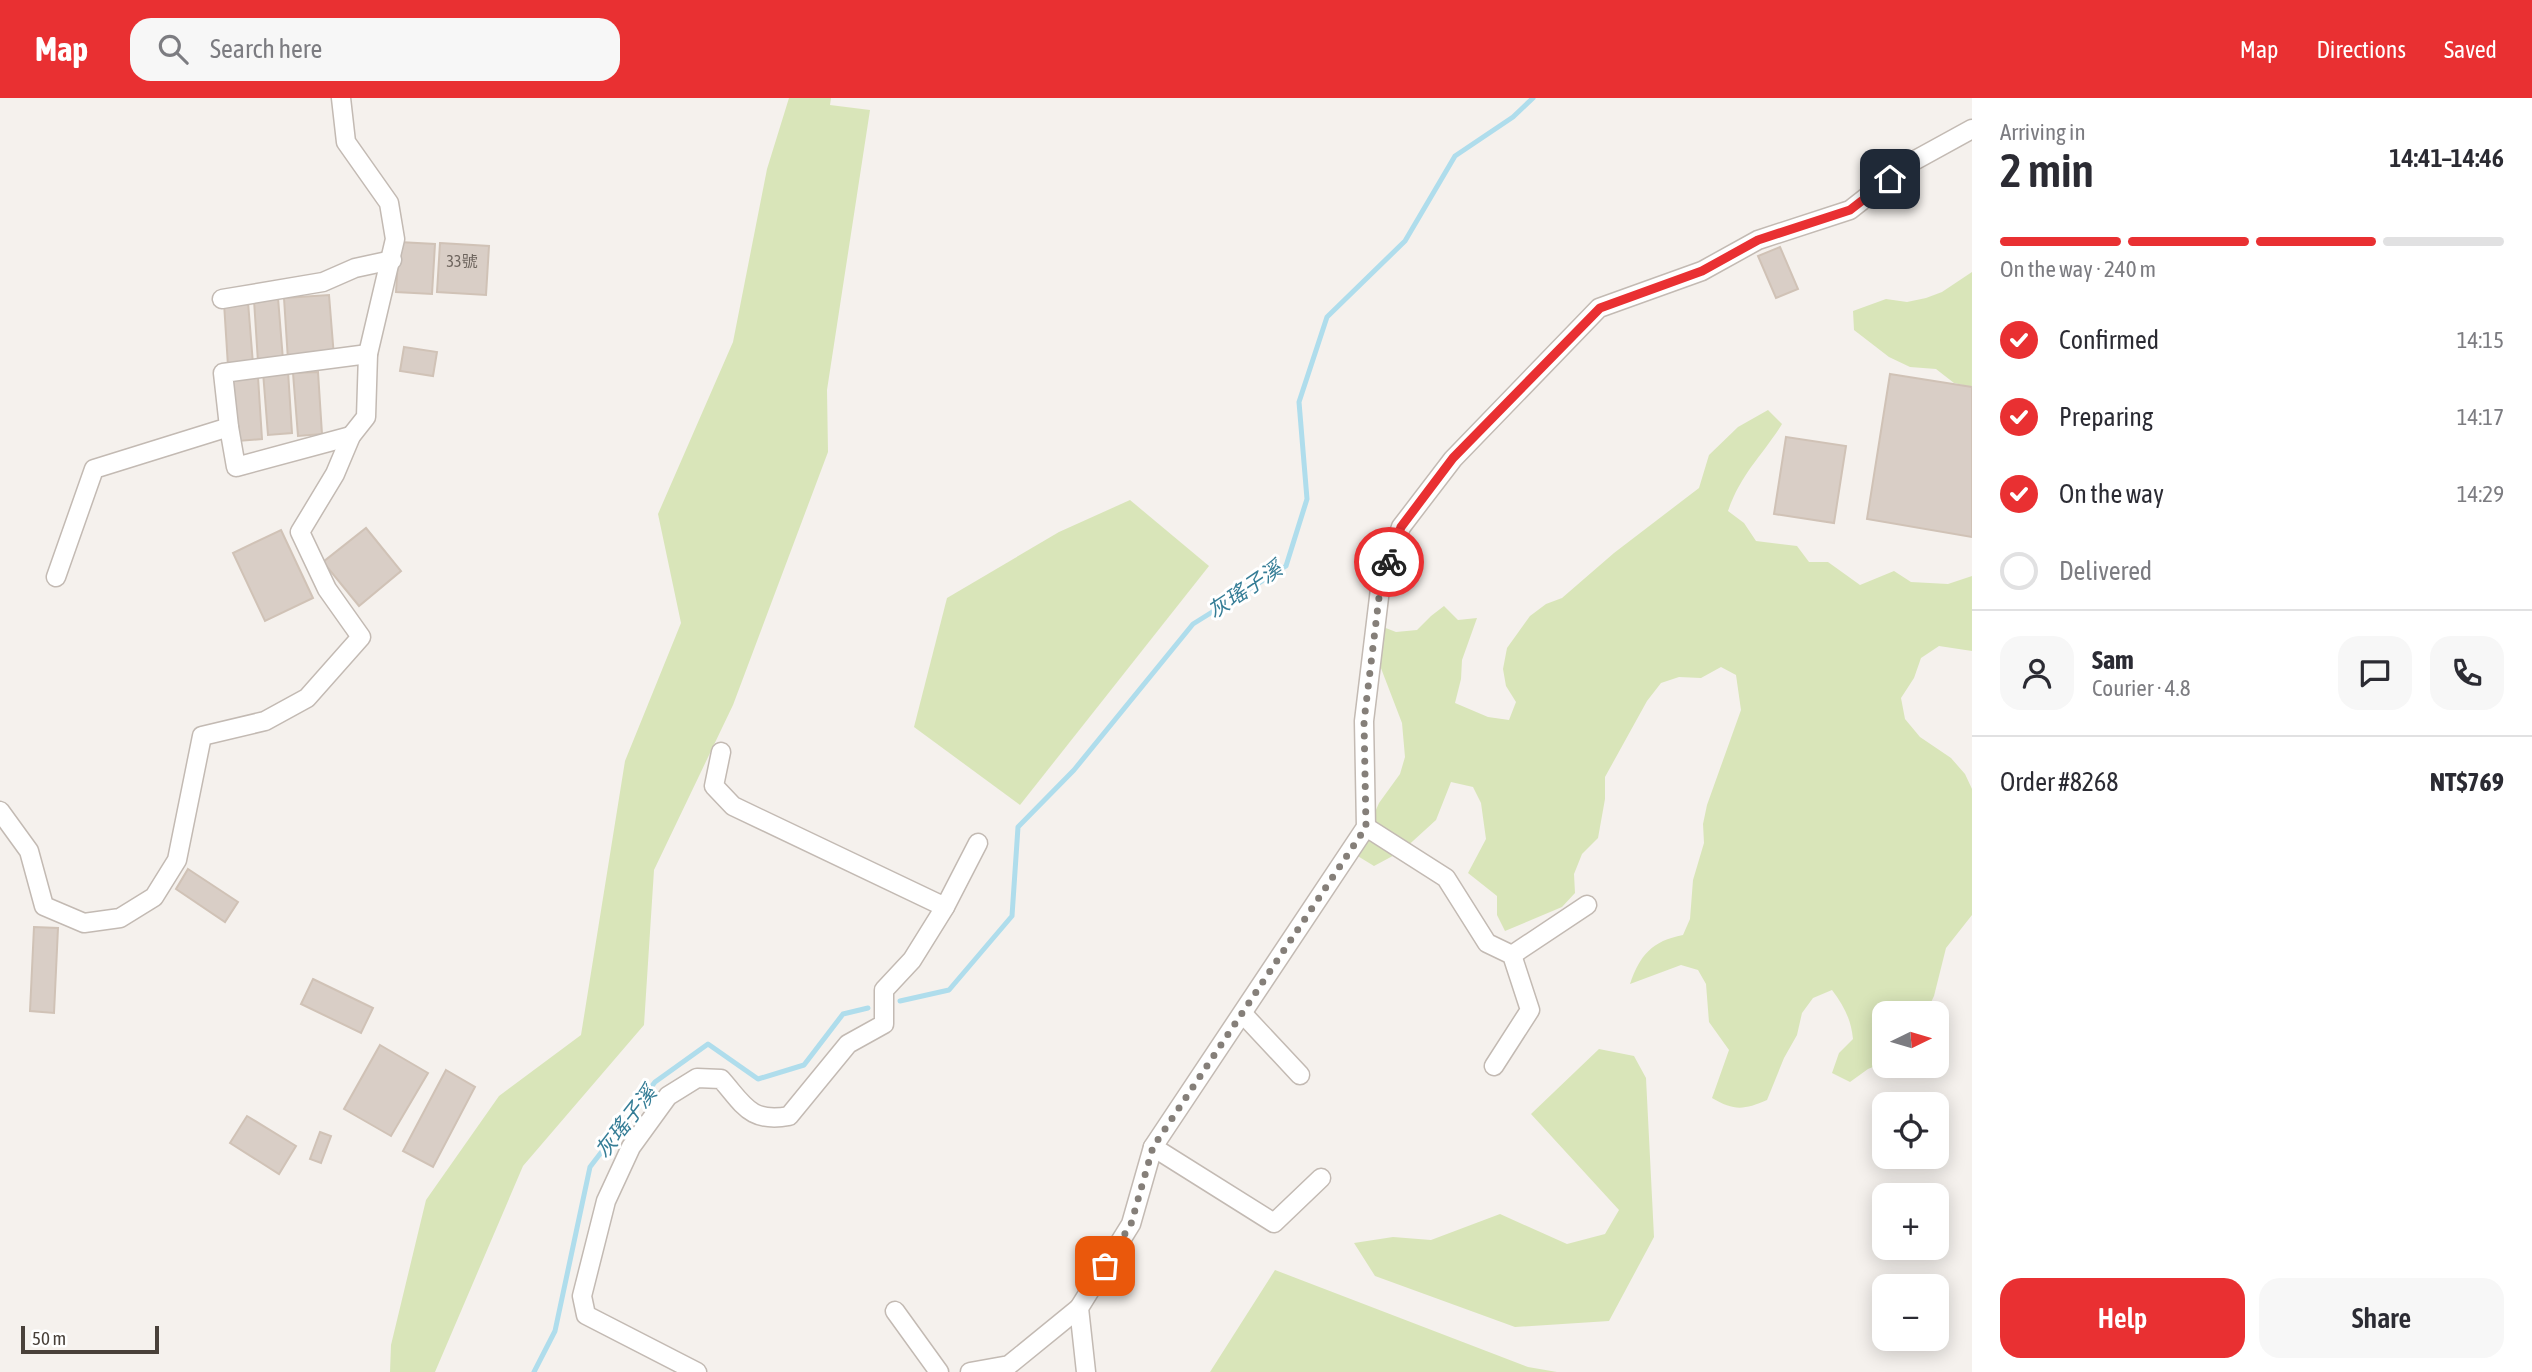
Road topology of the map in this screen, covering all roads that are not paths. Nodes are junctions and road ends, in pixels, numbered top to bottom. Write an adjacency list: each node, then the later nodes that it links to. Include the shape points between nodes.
1 (341, 98): 3 (street, via 346,142 388,203 396,239)
2 (1972, 129): 11 (street, via 1910,163 1850,210 1758,240 1702,271 1600,308 1453,458 1401,527 1380,589 1364,721)
3 (392, 260): 4 (street, via 355,268 323,282); 5 (street)
4 (222, 299)
5 (368, 354): 6 (street, via 223,373); 7 (street, via 366,417)
6 (229, 426): 7 (street, via 236,467); 8 (street, via 94,469)
7 (351, 436): 10 (street, via 335,474 300,532 327,589 361,637 307,698 265,721 202,736 177,860 154,897 120,918 84,923 44,906 29,851)
8 (56, 577)
9 (721, 752): 14 (street, via 715,786 733,806)
10 (0, 811)
11 (1366, 827): 15 (street, via 1446,878 1488,943); 16 (street)
12 (978, 843): 14 (street)
13 (1587, 905): 15 (street)
14 (945, 906): 23 (street, via 912,960 884,990 884,1024 848,1044 789,1116 772,1119 751,1113 721,1079 696,1078 668,1096 631,1147 606,1201 582,1296 586,1315)
15 (1512, 956): 17 (street, via 1530,1010)
16 (1243, 1014): 18 (street); 19 (street)
17 (1494, 1066)
18 (1300, 1075)
19 (1153, 1147): 20 (street, via 1274,1223); 21 (street, via 1131,1224)
20 (1321, 1178)
21 (1079, 1308): 25 (street, via 1009,1365); 26 (street)
22 (895, 1311): 24 (street)
23 (696, 1372)
24 (939, 1372)
25 (970, 1372)
26 (1086, 1372)

